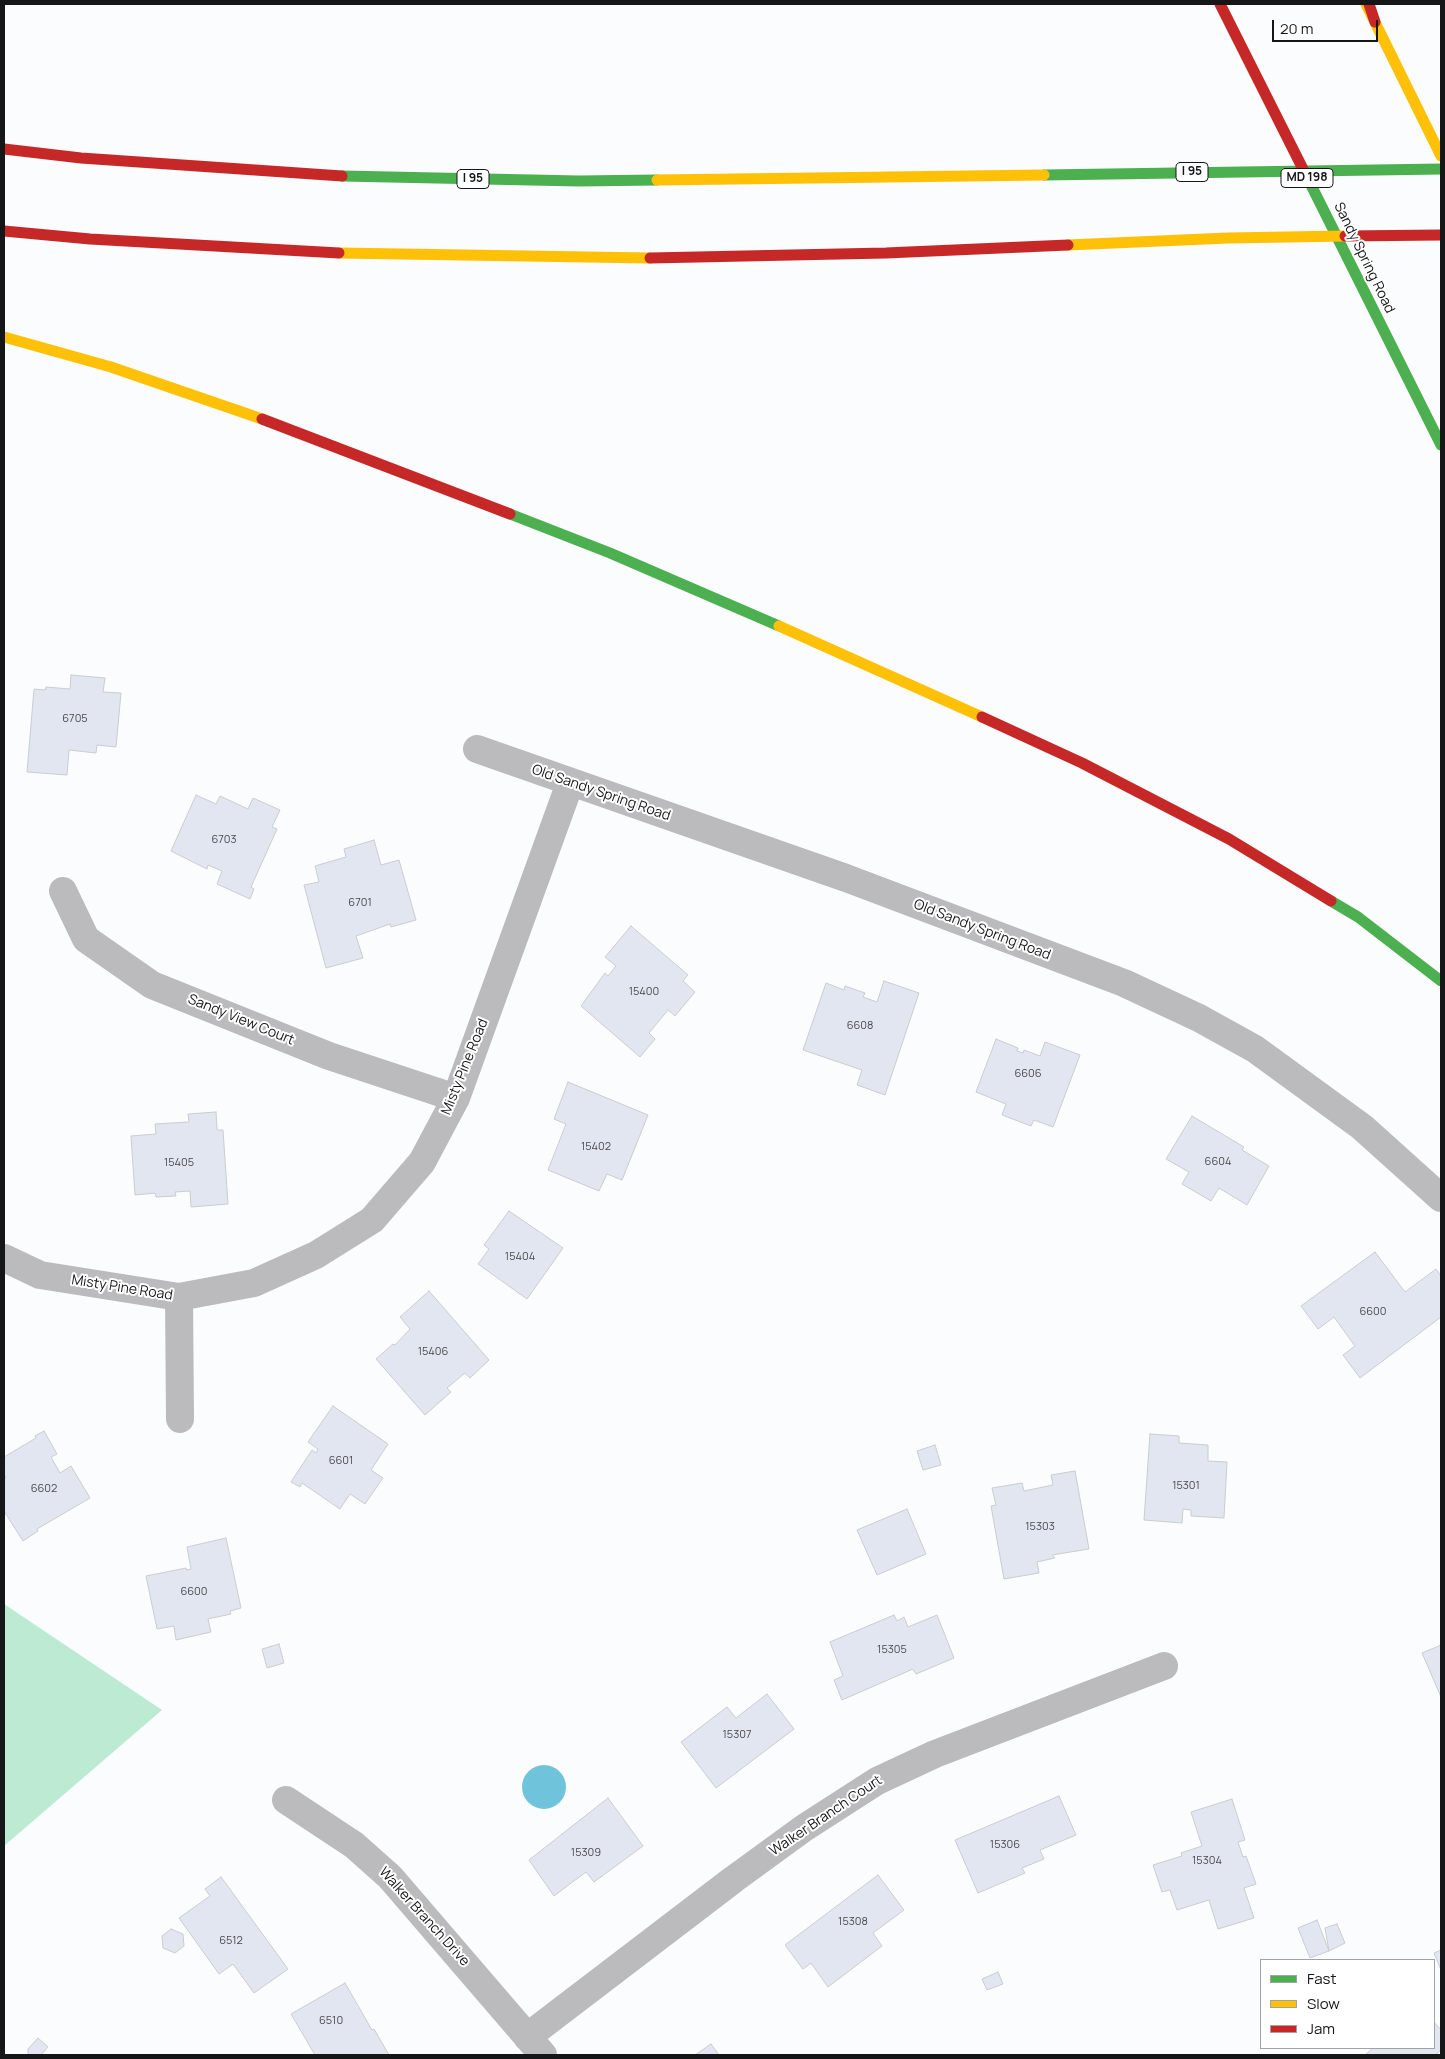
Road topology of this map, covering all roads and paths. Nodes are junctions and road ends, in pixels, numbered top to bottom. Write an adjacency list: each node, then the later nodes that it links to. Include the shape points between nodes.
1 (1220, 4): 9 (main road, Sandy Spring Road / MD 198)
2 (1367, 4): 4 (main road)
3 (4, 150): 5 (main road, I 95, via 310,175 579,181)
4 (1441, 156)
5 (1441, 169)
6 (4, 231): 7 (main road, via 322,253 674,258 1228,238)
7 (1441, 236)
8 (4, 337): 13 (main road, via 112,367 272,423 610,552 834,650 1082,763 1229,839 1358,917)
9 (1441, 445)
10 (477, 749): 11 (street, Old Sandy Spring Road)
11 (570, 783): 14 (street, Misty Pine Road); 15 (street, Old Sandy Spring Road, via 846,878 1124,983 1198,1018 1256,1049 1362,1127)
12 (63, 891): 14 (street, Sandy View Court, via 86,939 152,985 329,1056)
13 (1441, 980)
14 (456, 1098): 17 (street, Misty Pine Road, via 422,1162 372,1220 316,1255 254,1284)
15 (1441, 1198)
16 (4, 1258): 17 (street, Misty Pine Road, via 40,1275)
17 (179, 1297): 18 (street)
18 (180, 1419)
19 (1164, 1666): 21 (street, Walker Branch Court, via 935,1754 877,1781 734,1879)
20 (286, 1800): 21 (street, Walker Branch Drive, via 354,1845 390,1877)
21 (535, 2046)

